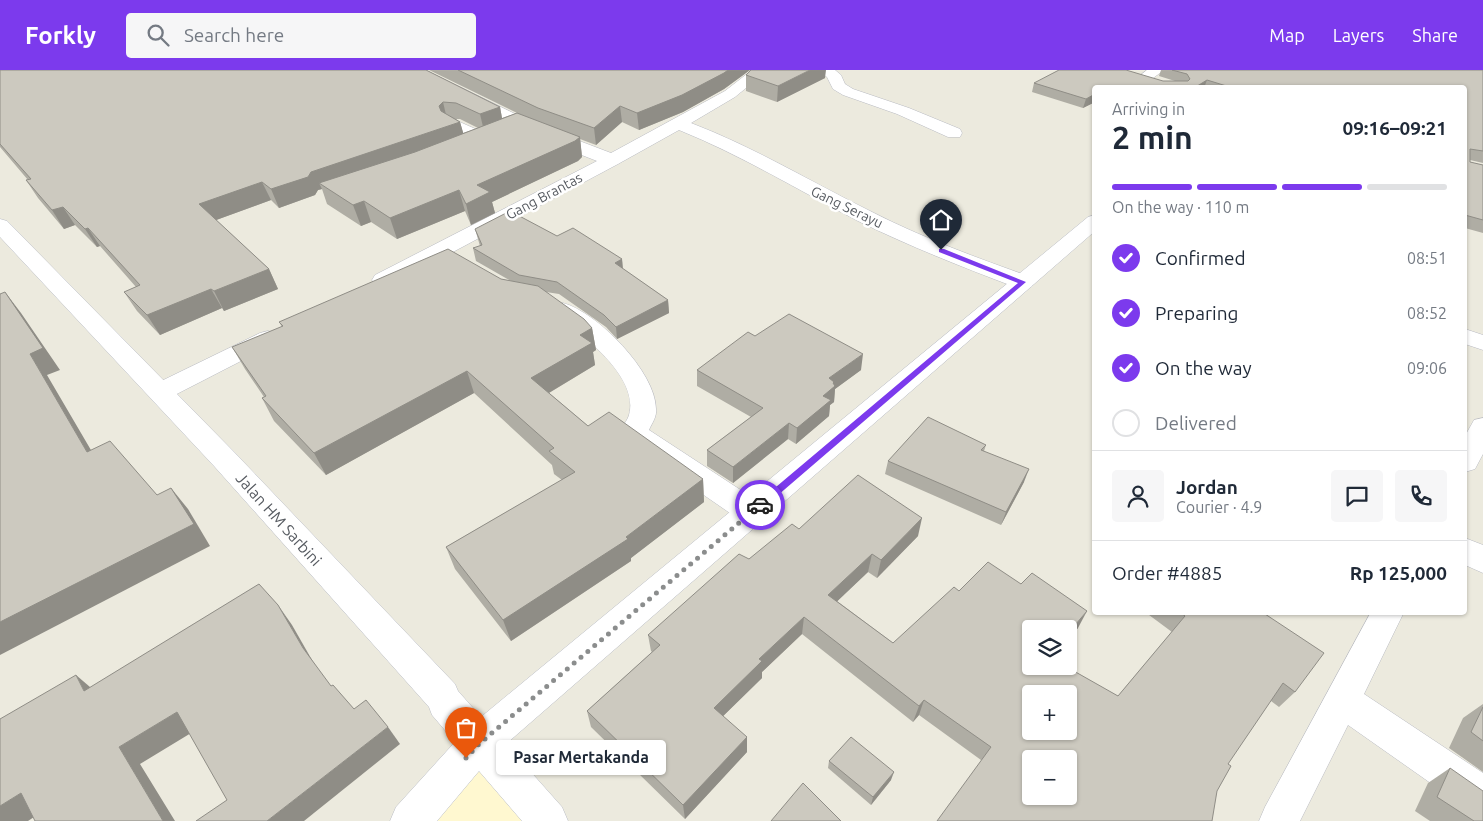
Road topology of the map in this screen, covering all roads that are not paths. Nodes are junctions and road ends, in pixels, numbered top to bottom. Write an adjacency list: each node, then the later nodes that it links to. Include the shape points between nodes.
1 (414, 70): 8 (street)
2 (824, 70): 9 (street, via 833,74 838,86 848,92)
3 (754, 71): 6 (street, Gang Brantas, via 730,94)
4 (1136, 76): 5 (street)
5 (1159, 76)
6 (677, 123): 12 (street, Gang Brantas); 17 (street, Gang Serayu, via 744,151 796,182 924,244)
7 (453, 124): 10 (street)
8 (522, 124): 10 (street); 12 (street)
9 (954, 133)
10 (483, 139): 11 (street)
11 (458, 149)
12 (612, 160): 15 (street, Gang Brantas)
13 (1092, 224): 17 (street)
14 (0, 225): 23 (street, Jalan HM Sarbini)
15 (441, 251): 16 (street); 18 (street, Gang Brantas)
16 (464, 265)
17 (1023, 282): 26 (street)
18 (362, 290)
19 (543, 300): 26 (street, via 550,301 597,334 626,366 641,392 643,414 635,428 637,435)
20 (283, 330): 23 (street)
21 (1467, 337): 22 (street)
22 (1483, 343)
23 (160, 392): 31 (street, Jalan HM Sarbini, via 442,696)
24 (1483, 427): 25 (street)
25 (1467, 458)
26 (751, 512): 31 (street)
27 (1467, 551): 28 (street)
28 (1483, 560)
29 (1386, 615): 30 (street)
30 (1342, 700): 32 (street); 35 (street)
31 (479, 744): 33 (street); 34 (street, Jalan HM Sarbini)
32 (1483, 796)
33 (410, 821)
34 (548, 821)
35 (1279, 821)

